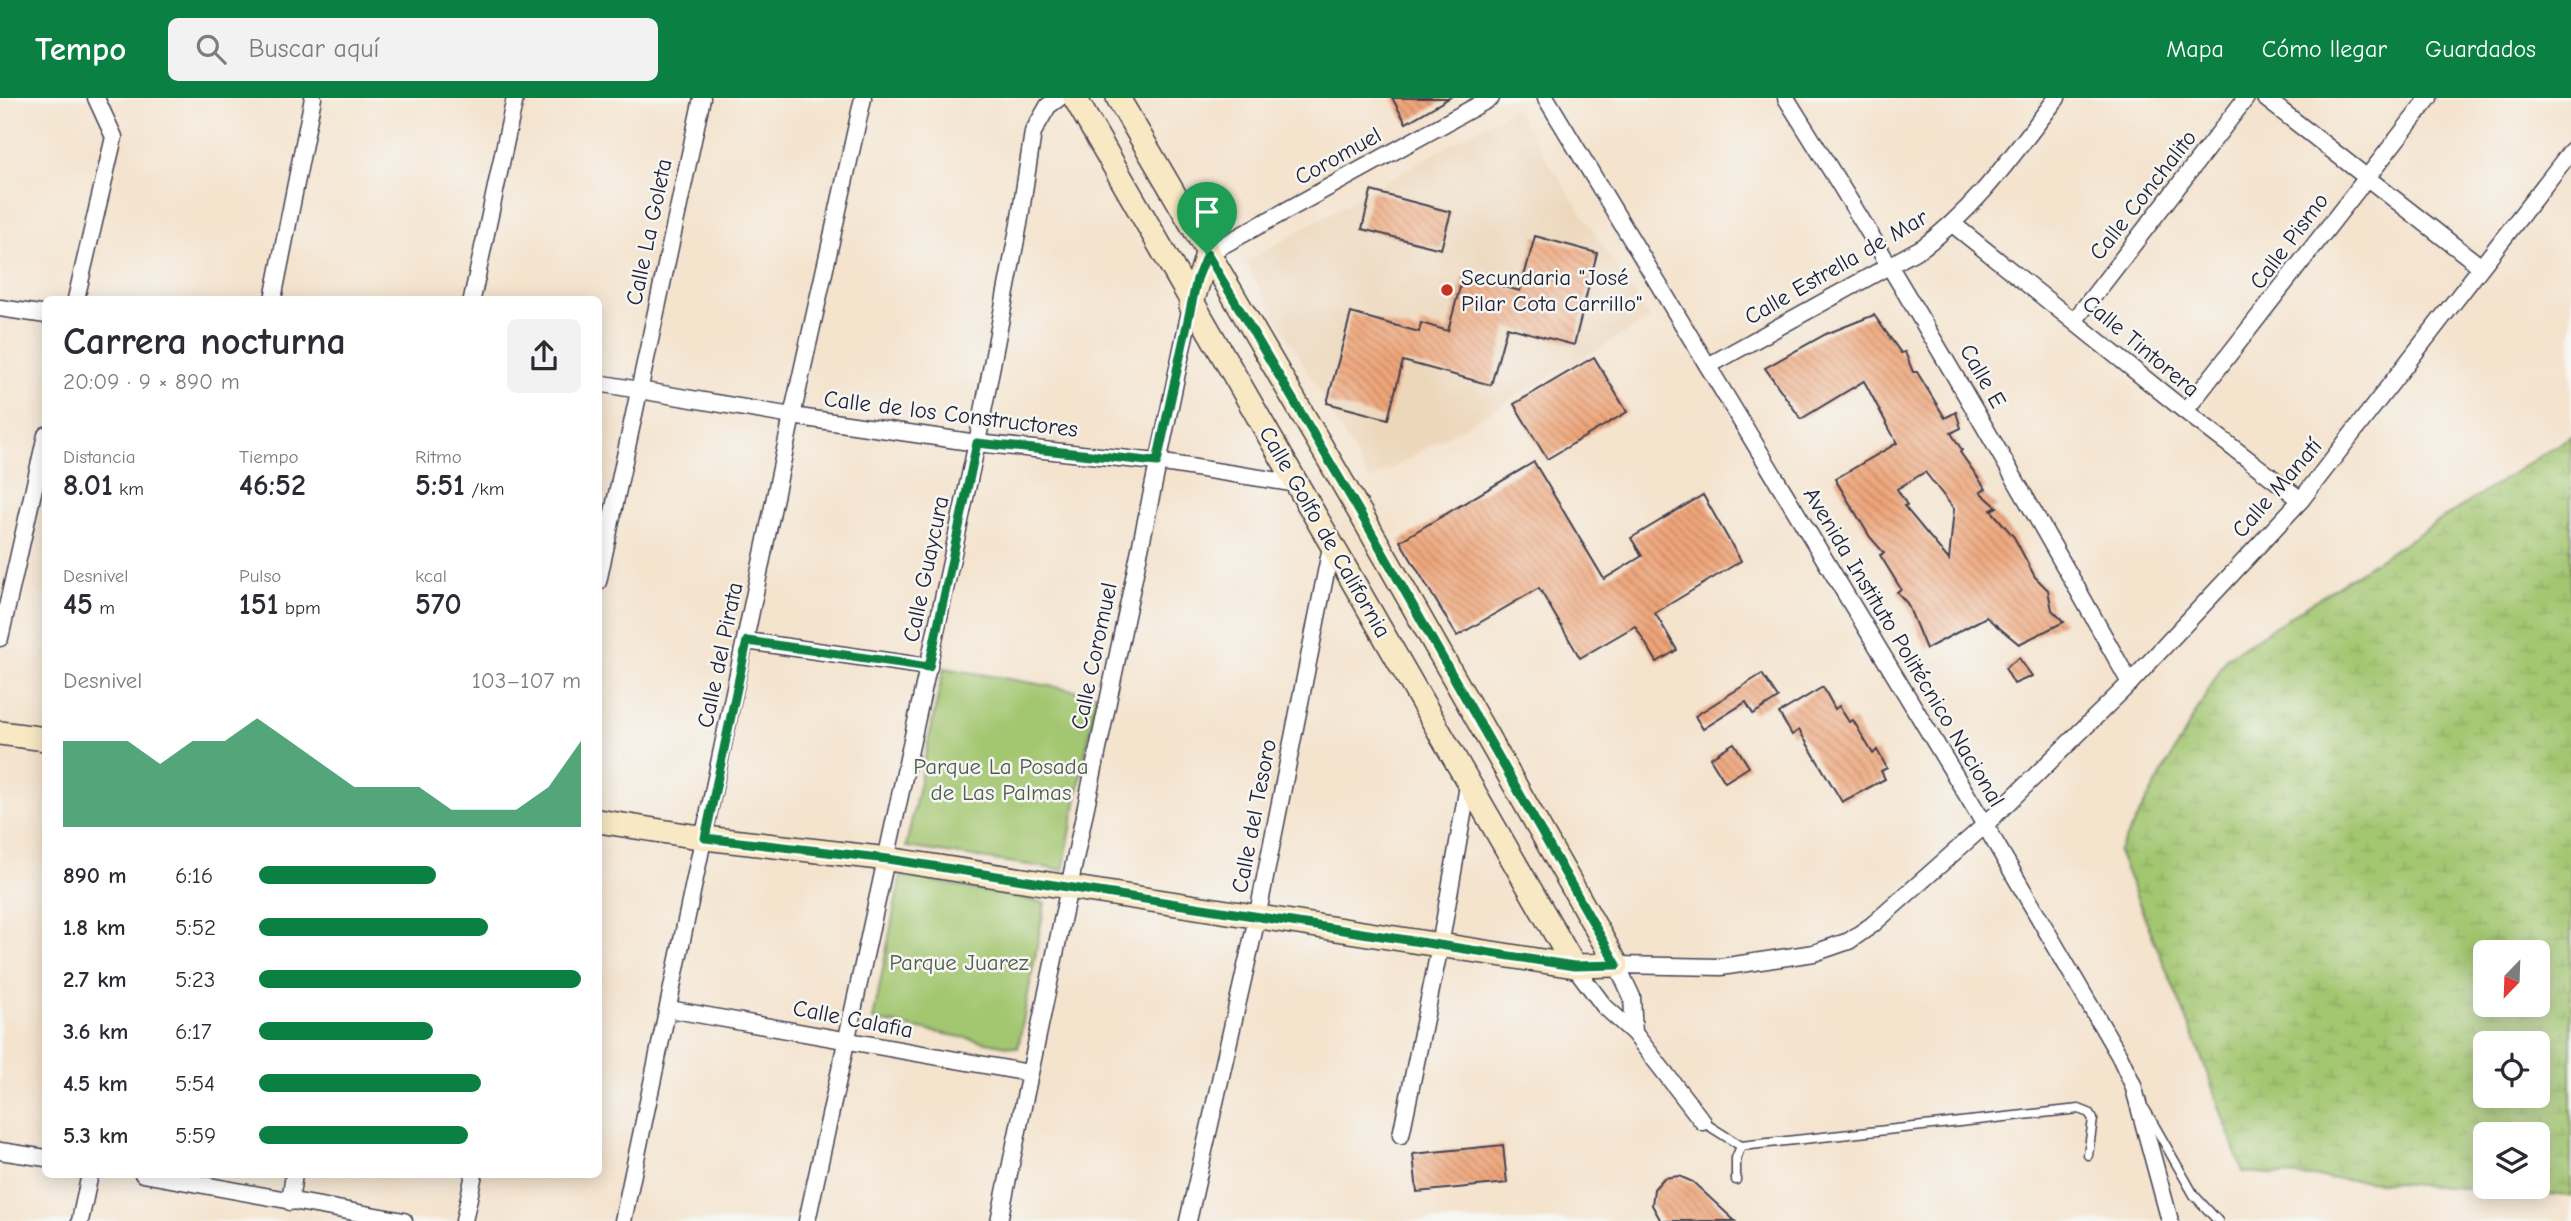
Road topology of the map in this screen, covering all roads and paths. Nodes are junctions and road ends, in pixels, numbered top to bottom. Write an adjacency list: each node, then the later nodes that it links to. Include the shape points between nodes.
1 (96, 98): 22 (street, via 114,137)
2 (313, 98): 23 (street)
3 (515, 98): 24 (street)
4 (702, 98): 31 (street, Calle La Goleta)
5 (863, 98): 33 (street, Calle del Pirata)
6 (1059, 98): 34 (street, Calle Guaycura, via 1048,106 1033,132)
7 (1075, 98): 25 (street, Calle Golfo de California)
8 (1118, 98): 19 (street, Calle Golfo de California)
9 (1491, 98): 19 (street, Coromuel)
10 (1546, 98): 29 (street, Avenida Instituto Politécnico Nacional)
11 (1786, 98): 20 (street, Calle E)
12 (2057, 98): 18 (street, Calle Estrella de Mar)
13 (2246, 98): 28 (street, Calle Conchalito)
14 (2265, 98): 17 (street)
15 (2429, 98): 17 (street, Calle Pismo)
16 (2571, 151): 21 (street, Calle Manatí)
17 (2367, 177): 21 (street); 32 (street, Calle Pismo)
18 (1954, 225): 20 (street, Calle Estrella de Mar); 28 (street, Calle Tintorera)
19 (1207, 254): 25 (street); 39 (street, Calle Golfo de California)
20 (1891, 264): 29 (street, Calle Estrella de Mar); 45 (street, Calle E)
21 (2480, 266): 38 (street, Calle Manatí)
22 (77, 296)
23 (273, 296)
24 (473, 296)
25 (1191, 306): 36 (street, Calle Coromuel); 37 (street, Calle Golfo de California)
26 (0, 308): 27 (street)
27 (42, 314)
28 (2075, 320): 32 (street, Calle Tintorera)
29 (1708, 366): 50 (street, Avenida Instituto Politécnico Nacional)
30 (602, 384): 31 (street, Calle de los Constructores)
31 (638, 389): 33 (street, Calle de los Constructores); 41 (street, Calle La Goleta)
32 (2185, 411): 38 (street, Calle Tintorera)
33 (792, 416): 34 (street, Calle de los Constructores); 43 (street, Calle del Pirata)
34 (977, 443): 36 (street, Calle de los Constructores); 44 (street, Calle Guaycura)
35 (42, 453): 42 (street)
36 (1157, 462): 37 (street, Calle de los Constructores); 53 (street, Calle Coromuel)
37 (1298, 484): 40 (street, Calle Golfo de California)
38 (2301, 500): 45 (street, Calle Manatí)
39 (1366, 523): 40 (street); 56 (street, Calle Golfo de California)
40 (1332, 542): 48 (street, Calle Golfo de California); 54 (street, Calle del Tesoro)
41 (602, 563)
42 (0, 638)
43 (747, 641): 44 (street); 51 (street, Calle del Pirata)
44 (929, 667): 52 (street, Calle Guaycura)
45 (2130, 683): 50 (street, Calle Manatí)
46 (0, 733): 47 (street)
47 (42, 738)
48 (1469, 779): 55 (street); 57 (street, Calle Golfo de California)
49 (602, 822): 51 (street)
50 (1985, 825): 56 (street, Calle Manatí, via 1872,926 1849,941 1814,953 1721,967); 62 (street, Avenida Instituto Politécnico Nacional)
51 (705, 838): 52 (street); 58 (street, Calle del Pirata)
52 (888, 859): 53 (street); 60 (street, Calle Guaycura)
53 (1070, 887): 54 (street); 61 (street, Calle Coromuel)
54 (1257, 918): 55 (street); 81 (street, Calle del Tesoro)
55 (1440, 946): 57 (street); 64 (street)
56 (1617, 965): 57 (street); 59 (street, via 1632,997)
57 (1574, 966): 59 (street, via 1604,1006)
58 (669, 1009): 60 (street, Calle Calafia); 78 (street, Calle del Pirata)
59 (1634, 1033): 63 (street)
60 (846, 1040): 61 (street, Calle Calafia); 79 (street, Calle Guaycura)
61 (1029, 1073): 80 (street, Calle Coromuel)
62 (2133, 1085): 82 (street); 83 (lane, Avenida Instituto Politécnico Nacional, via 2175,1166)
63 (1703, 1122): 65 (lane)
64 (1401, 1135)
65 (1741, 1146): 67 (lane, via 2079,1109 2093,1119); 73 (lane)
66 (0, 1151): 68 (street)
67 (2088, 1155)
68 (42, 1157)
69 (89, 1178): 75 (street)
70 (164, 1178): 74 (street)
71 (293, 1178): 74 (street)
72 (473, 1178): 77 (street)
73 (1736, 1180)
74 (289, 1202): 76 (street)
75 (80, 1221)
76 (404, 1221)
77 (464, 1221)
78 (623, 1221)
79 (807, 1221)
80 (999, 1221)
81 (1188, 1221)
82 (2170, 1221)
83 (2218, 1221)

